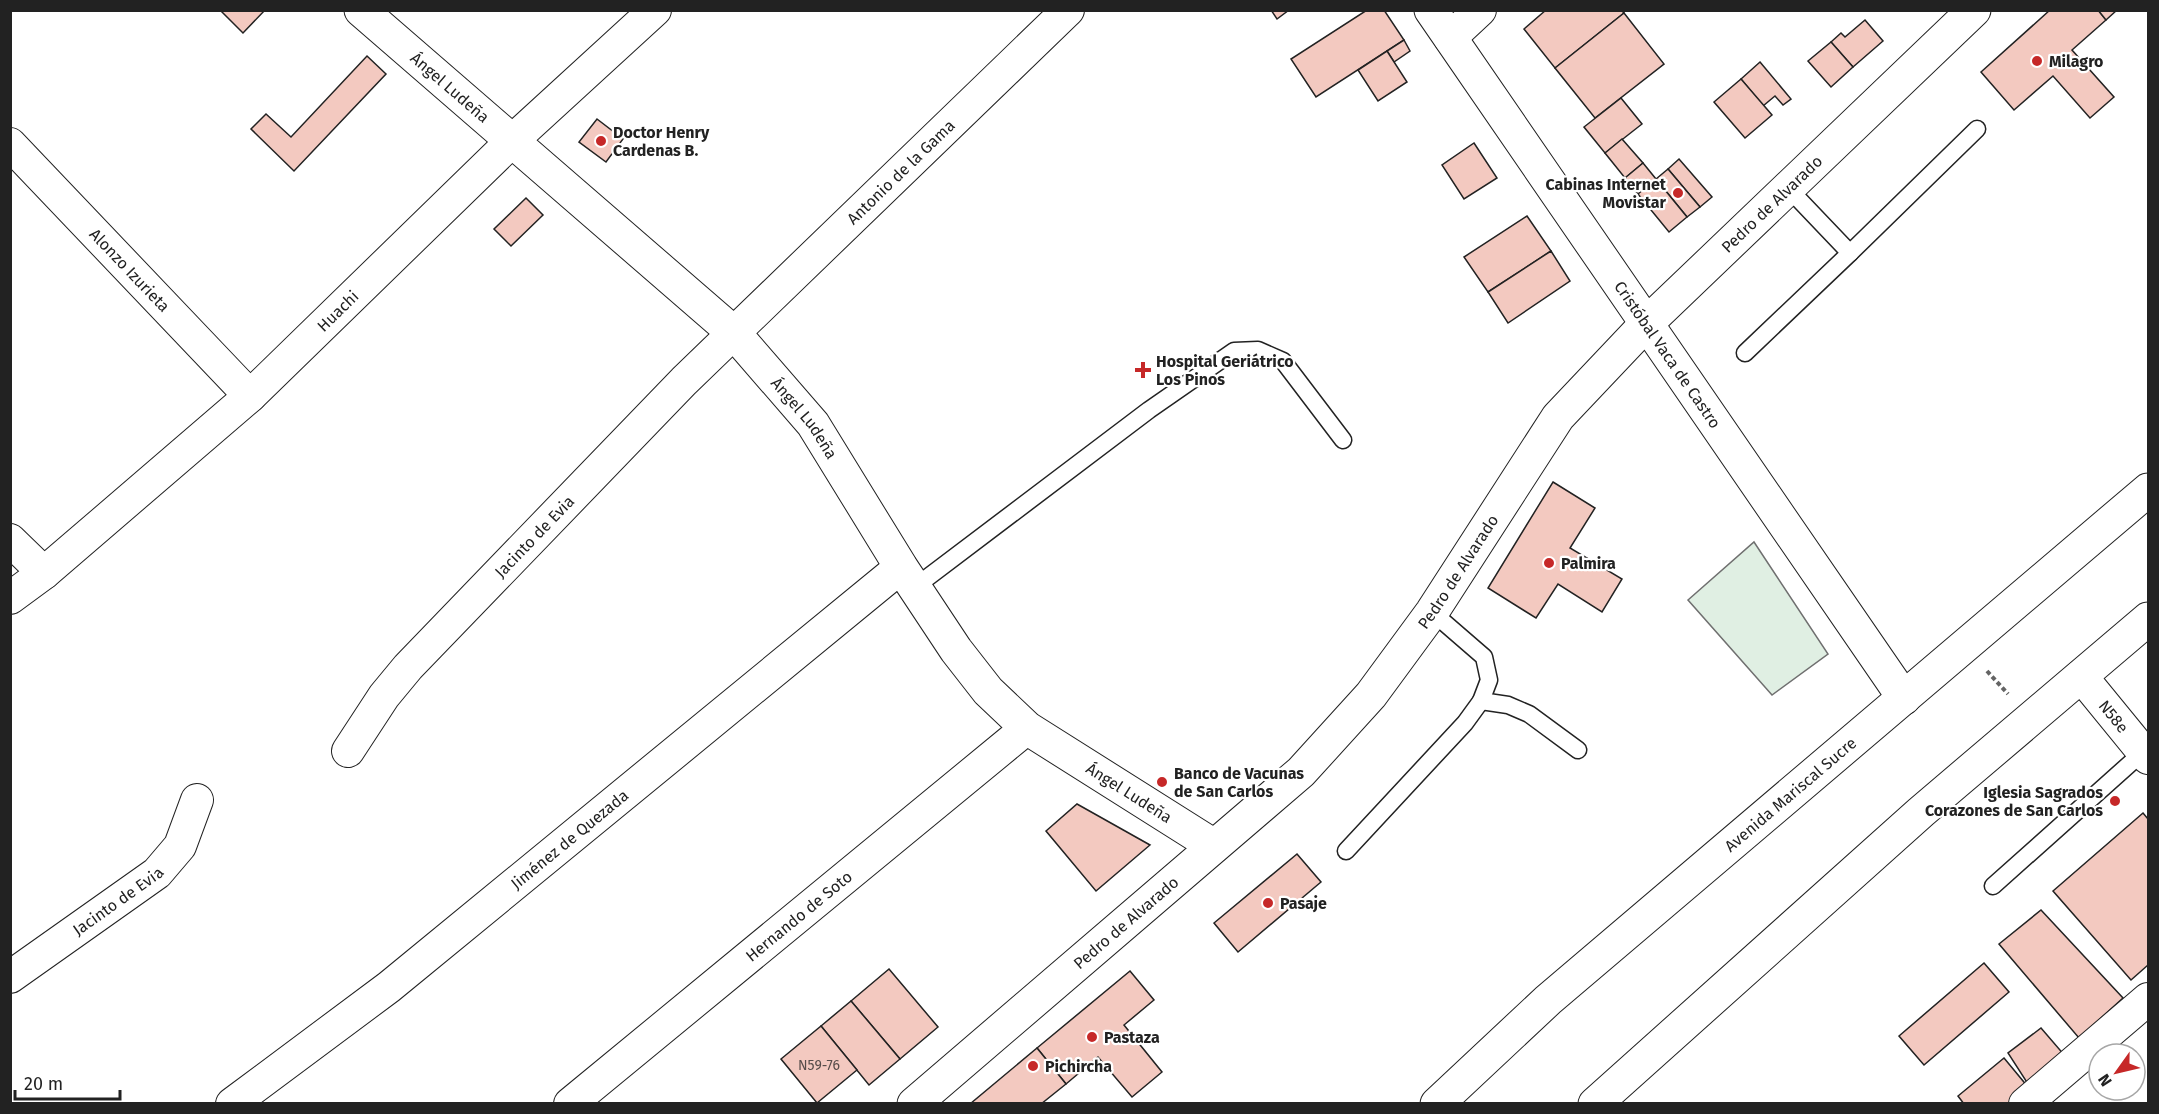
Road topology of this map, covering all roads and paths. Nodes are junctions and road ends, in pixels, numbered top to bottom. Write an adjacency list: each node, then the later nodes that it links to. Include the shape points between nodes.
1 (361, 10): 9 (main road, Ángel Ludeña)
2 (655, 10): 9 (street, Huachi)
3 (1068, 10): 14 (street, Antonio de la Gama)
4 (1431, 10): 7 (main road, Cristóbal Vaca de Castro)
5 (1480, 10): 7 (street)
6 (1974, 10): 11 (main road, Pedro de Alvarado)
7 (1450, 38): 13 (main road, Cristóbal Vaca de Castro)
8 (1977, 129): 12 (lane)
9 (512, 141): 14 (main road, Ángel Ludeña); 16 (street, Huachi)
10 (10, 144): 16 (street, Alonzo Izurieta)
11 (1788, 188): 12 (lane); 13 (main road, Pedro de Alvarado)
12 (1850, 252): 15 (lane)
13 (1647, 323): 23 (main road, Pedro de Alvarado, via 1558,417); 28 (main road, Cristóbal Vaca de Castro)
14 (735, 334): 21 (main road, Ángel Ludeña, via 813,424); 32 (street, Jacinto de Evia, via 684,381 408,667)
15 (1745, 352)
16 (250, 396): 20 (street, Huachi)
17 (1343, 440): 21 (lane, via 1283,361 1258,350 1234,351)
18 (2148, 490): 28 (main road, Avenida Mariscal Sucre)
19 (10, 540): 20 (street)
20 (44, 573): 22 (street, Huachi)
21 (908, 577): 30 (main road, Ángel Ludeña, via 988,691); 41 (street, Jiménez de Quezada, via 389,987)
22 (10, 598)
23 (1432, 612): 29 (lane, via 1484,657 1489,680); 35 (main road, Pedro de Alvarado, via 1371,695 1301,771)
24 (2148, 619): 26 (main road)
25 (1982, 666): 27 (path)
26 (2081, 676): 33 (street, N58e); 40 (main road, via 1921,812)
27 (2011, 696)
28 (1904, 698): 44 (main road, Avenida Mariscal Sucre, via 1548,1000)
29 (1481, 701): 31 (lane, via 1508,705 1529,714); 36 (lane)
30 (1027, 728): 35 (main road, Ángel Ludeña); 42 (street, Hernando de Soto)
31 (1578, 750)
32 (348, 751)
33 (2146, 755): 37 (lane)
34 (197, 800): 38 (street, Jacinto de Evia, via 180,846 157,873)
35 (1214, 846): 43 (main road, Pedro de Alvarado)
36 (1346, 851)
37 (1993, 886)
38 (10, 977)
39 (2148, 999): 45 (street)
40 (1599, 1102)
41 (232, 1104)
42 (570, 1104)
43 (914, 1104)
44 (1437, 1104)
45 (2025, 1104)

